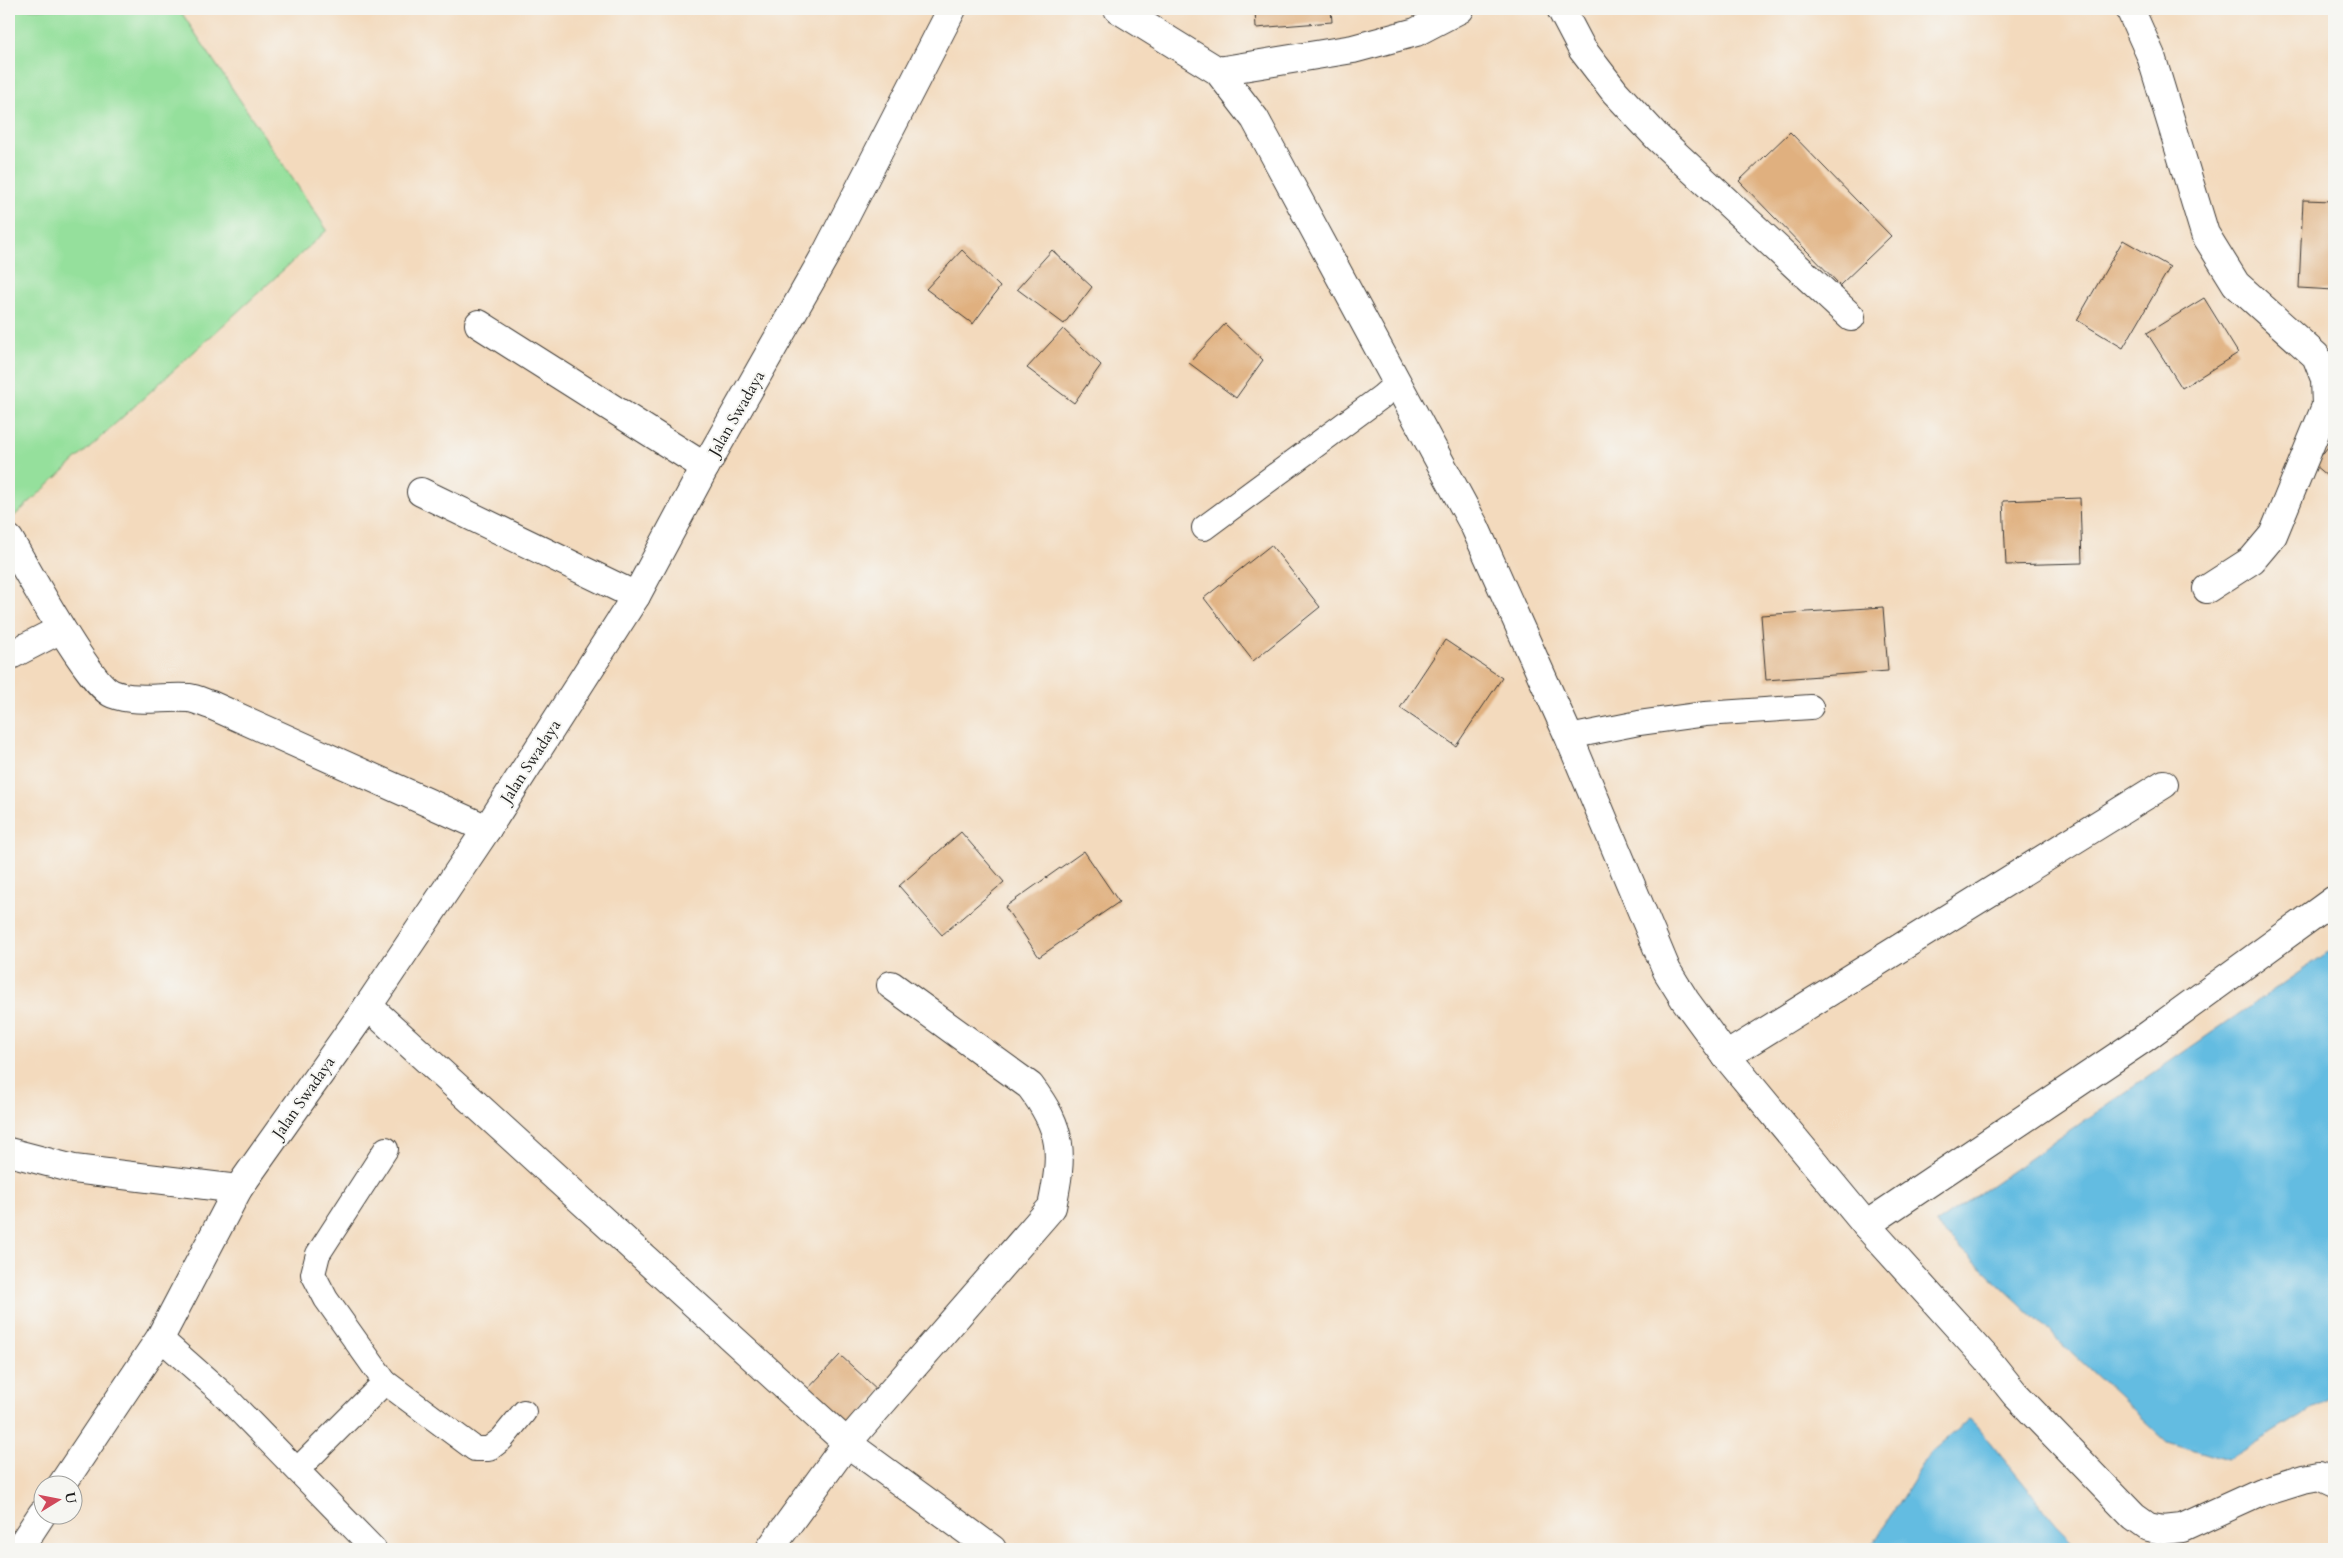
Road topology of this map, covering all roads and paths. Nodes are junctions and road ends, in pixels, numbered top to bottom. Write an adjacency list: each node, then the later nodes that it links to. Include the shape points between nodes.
1 (952, 9): 10 (street, Jalan Swadaya, via 827,252)
2 (1118, 9): 6 (street)
3 (1460, 9): 6 (street, via 1416,32 1353,49)
4 (1561, 9): 7 (street, via 1582,49 1615,92 1657,137)
5 (2130, 9): 14 (street, via 2151,56 2205,234 2236,284 2316,356 2325,379 2326,406 2273,535 2252,560)
6 (1218, 71): 9 (street, via 1256,119)
7 (1851, 317)
8 (479, 324): 10 (street)
9 (1398, 382): 12 (lane); 19 (street, via 1475,527)
10 (705, 468): 15 (street, Jalan Swadaya)
11 (421, 492): 15 (street)
12 (1204, 528)
13 (9, 539): 16 (street)
14 (2207, 589)
15 (636, 596): 21 (street, Jalan Swadaya)
16 (61, 629): 17 (street); 21 (street, via 97,681 111,694 133,698 190,698 211,705)
17 (9, 656)
18 (1811, 707): 19 (lane, via 1705,714)
19 (1569, 737): 25 (street, via 1667,971)
20 (2164, 784): 25 (street)
21 (487, 829): 24 (street, Jalan Swadaya)
22 (2334, 900): 29 (street, via 2143,1039)
23 (891, 986): 33 (street, via 1030,1086 1046,1108 1058,1138 1060,1170 1052,1206)
24 (368, 1006): 28 (street, Jalan Swadaya); 33 (street)
25 (1726, 1056): 29 (street)
26 (386, 1149): 31 (lane, via 318,1254 313,1274 326,1299)
27 (9, 1152): 28 (street, via 74,1169)
28 (238, 1189): 30 (street, Jalan Swadaya)
29 (1866, 1225): 36 (street, via 2015,1394 2134,1517 2148,1527 2163,1530 2182,1528 2261,1492 2302,1479 2319,1476)
30 (160, 1338): 34 (lane, via 221,1392); 35 (street, Jalan Swadaya)
31 (386, 1382): 32 (lane, via 474,1448 489,1449 502,1439); 34 (lane)
32 (524, 1412)
33 (847, 1442): 40 (street); 41 (street)
34 (298, 1469): 39 (lane)
35 (68, 1476)
36 (2334, 1483)
37 (34, 1526): 38 (street)
38 (19, 1549)
39 (374, 1549)
40 (770, 1549)
41 (992, 1549)

